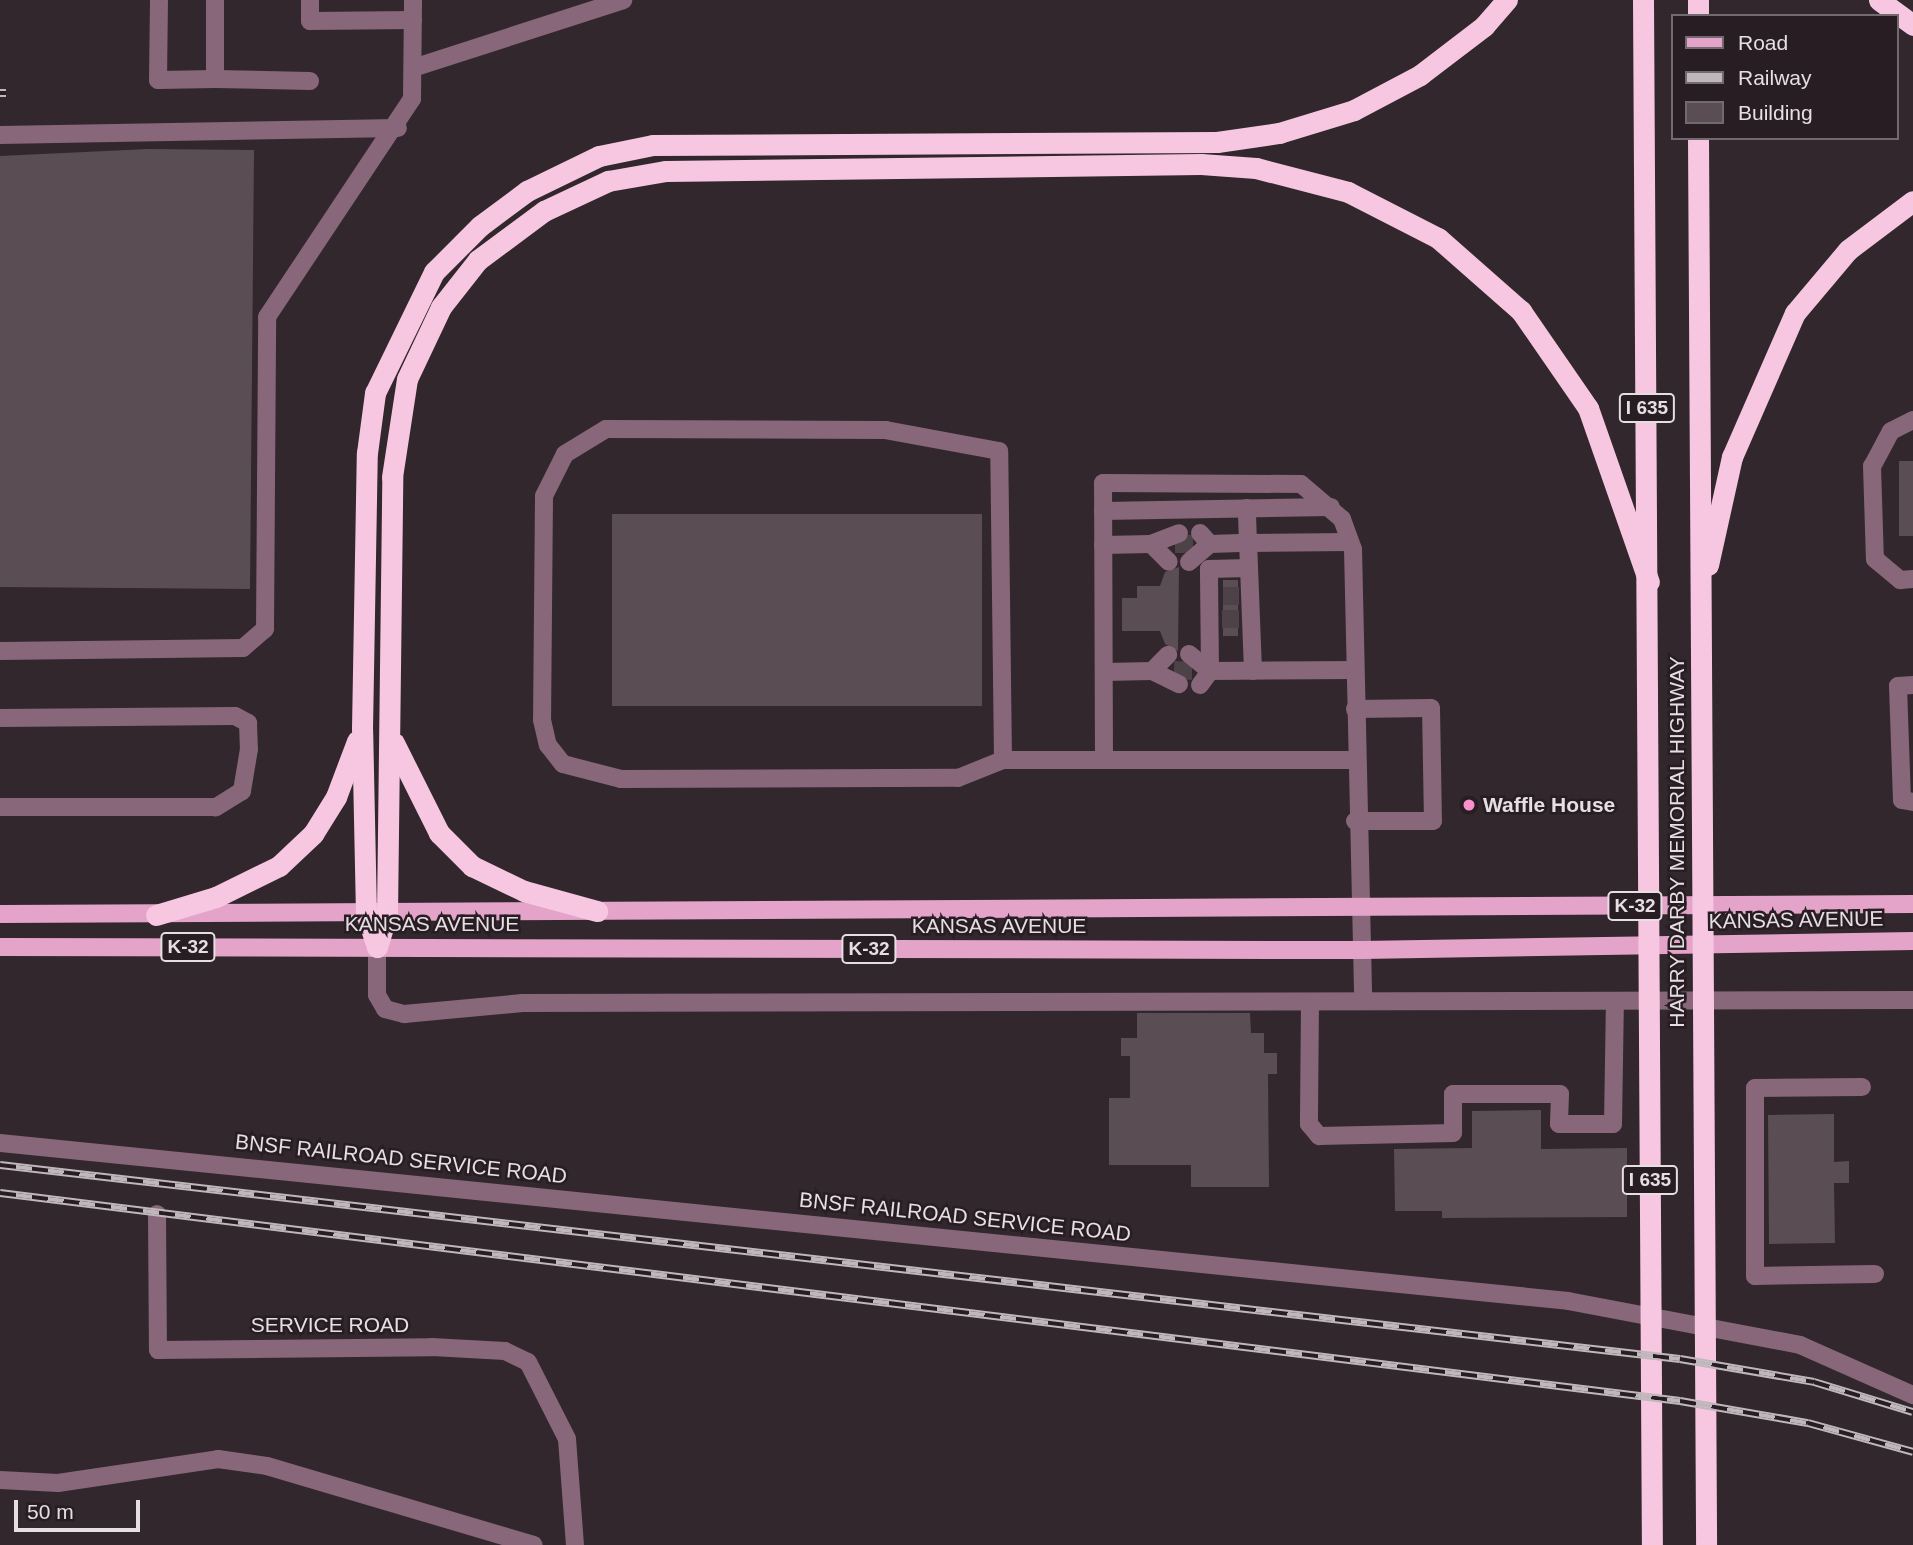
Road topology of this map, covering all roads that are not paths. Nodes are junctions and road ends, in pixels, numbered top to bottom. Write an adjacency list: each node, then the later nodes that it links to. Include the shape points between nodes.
1 (159, 0): 12 (street, via 158,80)
2 (215, 0): 12 (street)
3 (310, 0): 10 (street, via 310,21)
4 (412, 0): 10 (street)
5 (623, 0): 11 (street)
6 (1507, 0): 44 (highway, via 1484,26 1420,75 1354,110 1279,133 1217,142 653,145 599,156 527,191 434,272 375,393 367,453)
7 (1643, 0): 31 (highway, HARRY DARBY MEMORIAL HIGHWAY / I 635)
8 (1879, 0): 9 (highway)
9 (1898, 14)
10 (413, 20): 11 (street)
11 (413, 68): 14 (street, via 412,99)
12 (215, 79): 13 (street)
13 (310, 81)
14 (398, 128): 15 (street); 35 (street, via 267,317 265,629 243,648)
15 (0, 135)
16 (1698, 140): 33 (highway, HARRY DARBY MEMORIAL HIGHWAY / I 635)
17 (1913, 201): 33 (highway, via 1848,250 1795,313 1732,457)
18 (1913, 420): 30 (street, via 1891,432 1872,466 1875,559 1900,580)
19 (1331, 507): 20 (street); 21 (street, via 1301,484 1103,483); 23 (street)
20 (1247, 508): 21 (street); 24 (street)
21 (1103, 511): 26 (street)
22 (1177, 538): 25 (street)
23 (1350, 541): 24 (street); 36 (street)
24 (1248, 543): 28 (street, via 1202,540); 29 (street)
25 (1151, 544): 26 (street); 27 (street)
26 (1103, 545): 39 (street)
27 (1168, 562)
28 (1189, 562)
29 (1249, 568): 32 (street); 32 (street, via 1209,569)
30 (1913, 579)
31 (1649, 582): 43 (highway, via 1588,408 1521,311 1438,239 1348,192 1256,168 1201,164 666,171 608,181 544,211 478,260 441,307 407,379 396,436); 75 (highway, HARRY DARBY MEMORIAL HIGHWAY / I 635)
32 (1230, 596): 34 (street); 34 (street)
33 (1700, 601): 76 (highway, HARRY DARBY MEMORIAL HIGHWAY / I 635)
34 (1230, 619): 38 (street); 38 (street, via 1199,670)
35 (0, 651)
36 (1354, 670): 38 (street); 41 (street)
37 (1152, 671): 37 (street, via 1174,670); 39 (street)
38 (1253, 671)
39 (1104, 672): 47 (street)
40 (1913, 685): 45 (street, via 1898,686)
41 (1355, 709): 48 (street); 52 (street, via 1431,708 1433,821)
42 (0, 718): 51 (street, via 235,716 248,723 249,749 242,791 216,807)
43 (389, 728): 55 (highway, via 405,777 439,833 472,866 524,891); 57 (highway)
44 (362, 729): 57 (highway); 58 (highway, via 337,797 313,834 279,866 216,897)
45 (1906, 745): 49 (street)
46 (1003, 760): 46 (street, via 999,451 886,430 606,429 565,454 544,496 542,720 548,746 563,764 621,779 944,778); 47 (street)
47 (1104, 760): 48 (street)
48 (1354, 760): 52 (street)
49 (1907, 785): 50 (street, via 1902,800)
50 (1913, 802)
51 (0, 807)
52 (1355, 821): 54 (street)
53 (1913, 904): 54 (main road, KANSAS AVENUE / K-32)
54 (1357, 908): 55 (main road, KANSAS AVENUE / K-32); 62 (street)
55 (597, 911): 57 (main road, KANSAS AVENUE / K-32)
56 (0, 914): 58 (main road, KANSAS AVENUE / K-32)
57 (377, 914): 58 (main road, KANSAS AVENUE / K-32); 61 (highway)
58 (156, 915)
59 (1913, 941): 62 (main road, KANSAS AVENUE / K-32)
60 (0, 947): 61 (main road, KANSAS AVENUE / K-32)
61 (377, 947): 62 (main road, KANSAS AVENUE / K-32); 66 (street, via 377,995 385,1009 404,1014 522,1003)
62 (1362, 950): 64 (street)
63 (1913, 1000): 65 (street)
64 (1363, 1001): 65 (street); 66 (street)
65 (1615, 1001): 66 (street, via 1613,1124 1559,1124 1560,1094 1453,1094 1453,1133 1319,1136 1308,1124)
66 (1310, 1002)
67 (1862, 1087): 70 (street, via 1755,1088 1755,1276)
68 (0, 1143): 71 (street, BNSF RAILROAD SERVICE ROAD, via 1568,1301 1800,1345)
69 (157, 1214): 74 (street, SERVICE ROAD, via 158,1350 432,1347 505,1351 528,1362 566,1439)
70 (1875, 1274)
71 (1913, 1395)
72 (0, 1480): 73 (street, via 58,1483 218,1459 267,1466)
73 (534, 1545)
74 (573, 1545)
75 (1652, 1545)
76 (1706, 1545)

